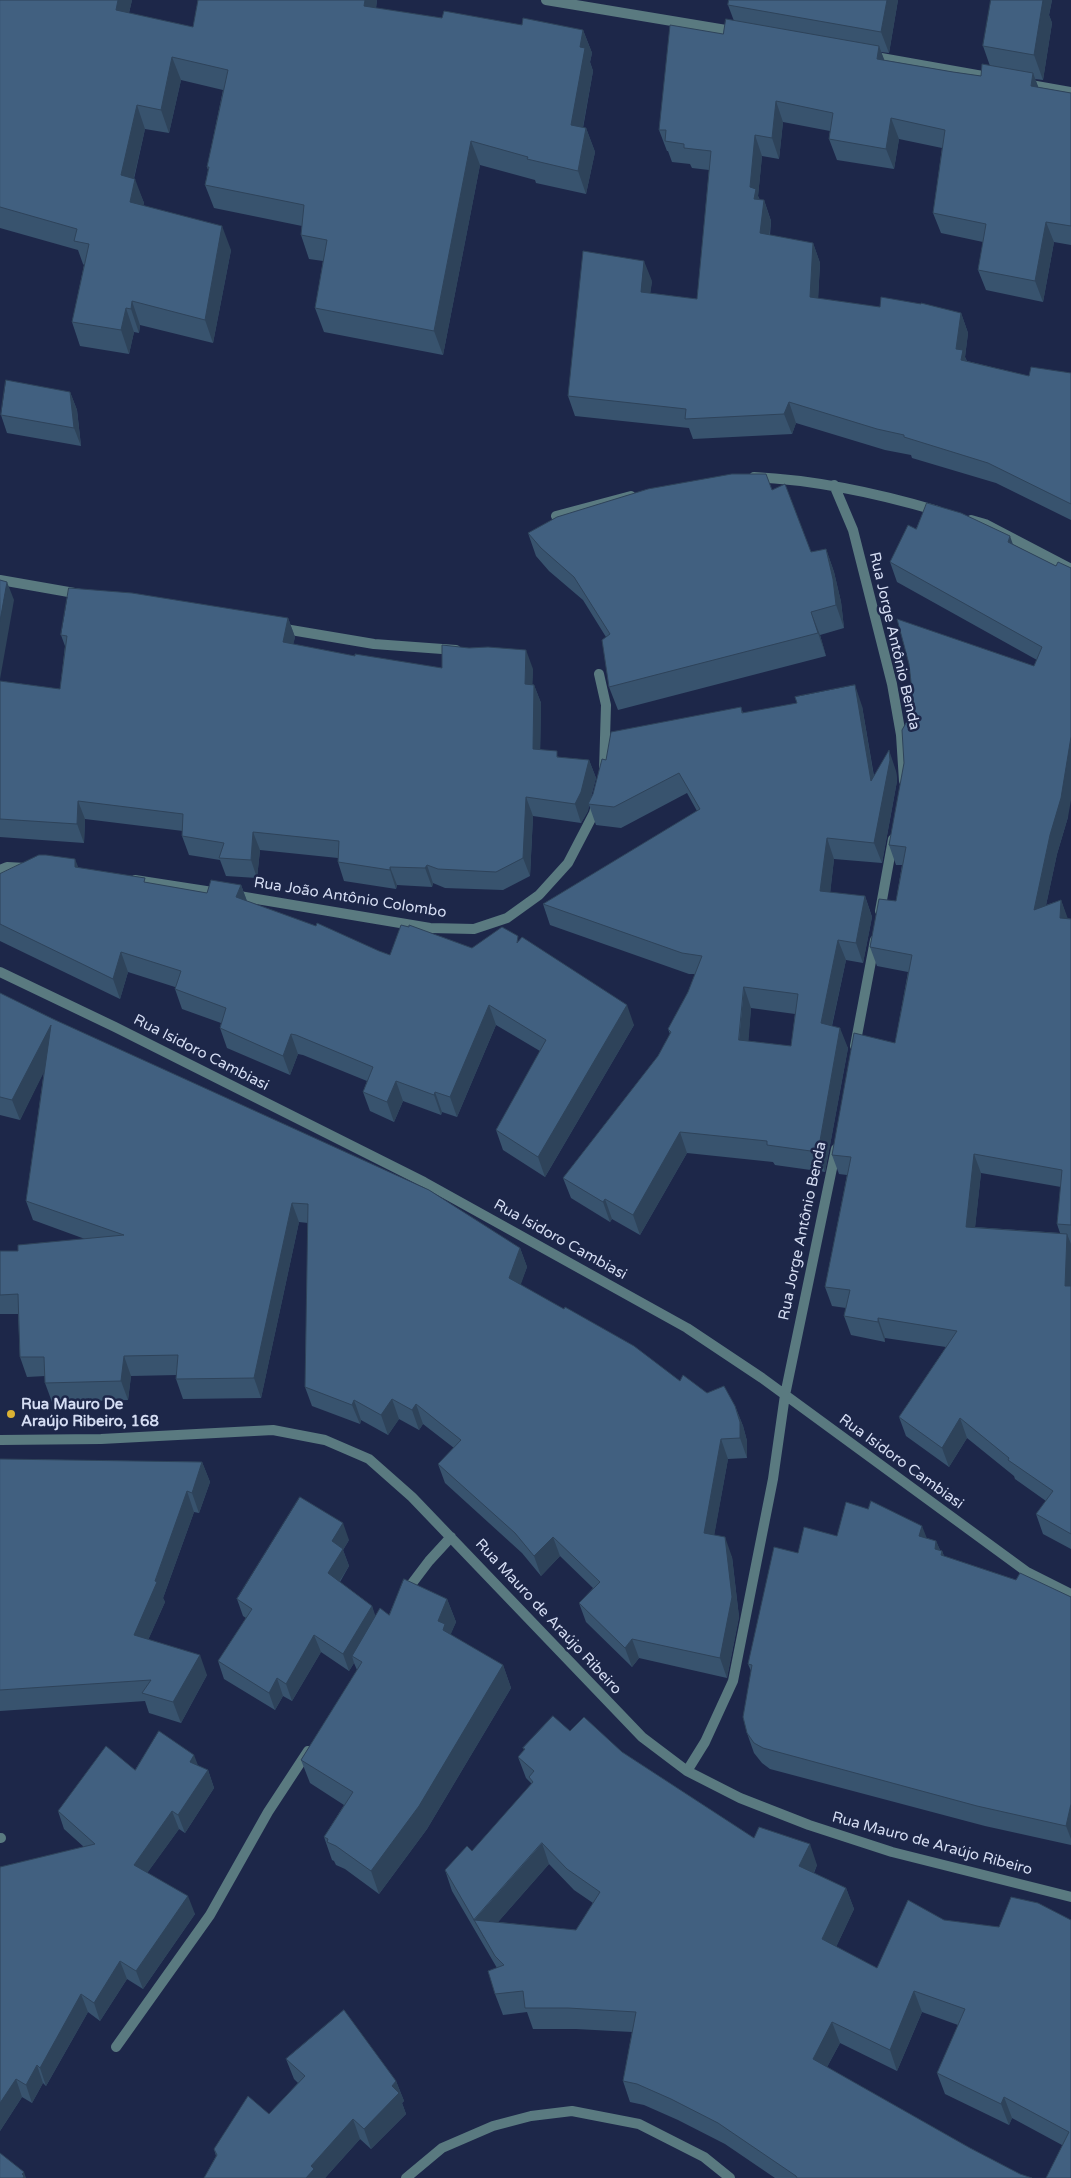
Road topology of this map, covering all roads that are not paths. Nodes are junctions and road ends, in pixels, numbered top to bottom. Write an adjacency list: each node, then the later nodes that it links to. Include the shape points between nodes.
1 (546, 0): 2 (street)
2 (748, 34)
3 (856, 54): 4 (street)
4 (1071, 92)
5 (744, 476): 6 (street)
6 (834, 485): 9 (street, via 883,494 985,524); 15 (street, Rua Jorge Antônio Benda, via 853,530 892,684 901,735)
7 (642, 493): 8 (street)
8 (556, 516)
9 (1071, 569)
10 (0, 580): 11 (street)
11 (95, 596)
12 (271, 626): 13 (street, via 374,644)
13 (467, 651)
14 (599, 674): 19 (street, Rua João Antônio Colombo, via 606,705 606,765 594,813 568,863 545,889 507,918 474,929 430,928)
15 (902, 791)
16 (895, 830): 21 (street)
17 (35, 868): 18 (street, via 7,867)
18 (0, 870)
19 (121, 878)
20 (0, 972): 23 (street, Rua Isidoro Cambiasi, via 432,1187 687,1328)
21 (854, 1054)
22 (837, 1142): 23 (street, Rua Jorge Antônio Benda)
23 (785, 1395): 26 (street, Rua Isidoro Cambiasi, via 1028,1572); 29 (street, Rua Jorge Antônio Benda, via 773,1479 733,1681 706,1742)
24 (0, 1440): 25 (street, Rua Mauro de Araújo Ribeiro, via 101,1439 273,1430 325,1440 369,1459)
25 (451, 1537): 27 (street); 29 (street, Rua Mauro de Araújo Ribeiro, via 642,1737)
26 (1071, 1594)
27 (398, 1604)
28 (311, 1746): 31 (street, via 268,1812 210,1915)
29 (687, 1771): 30 (street, Rua Mauro de Araújo Ribeiro, via 740,1798 809,1825 892,1852)
30 (1071, 1897)
31 (116, 2047)
32 (406, 2178): 33 (street, via 442,2148 493,2126 531,2116 572,2111 639,2124 704,2157)
33 (730, 2178)

